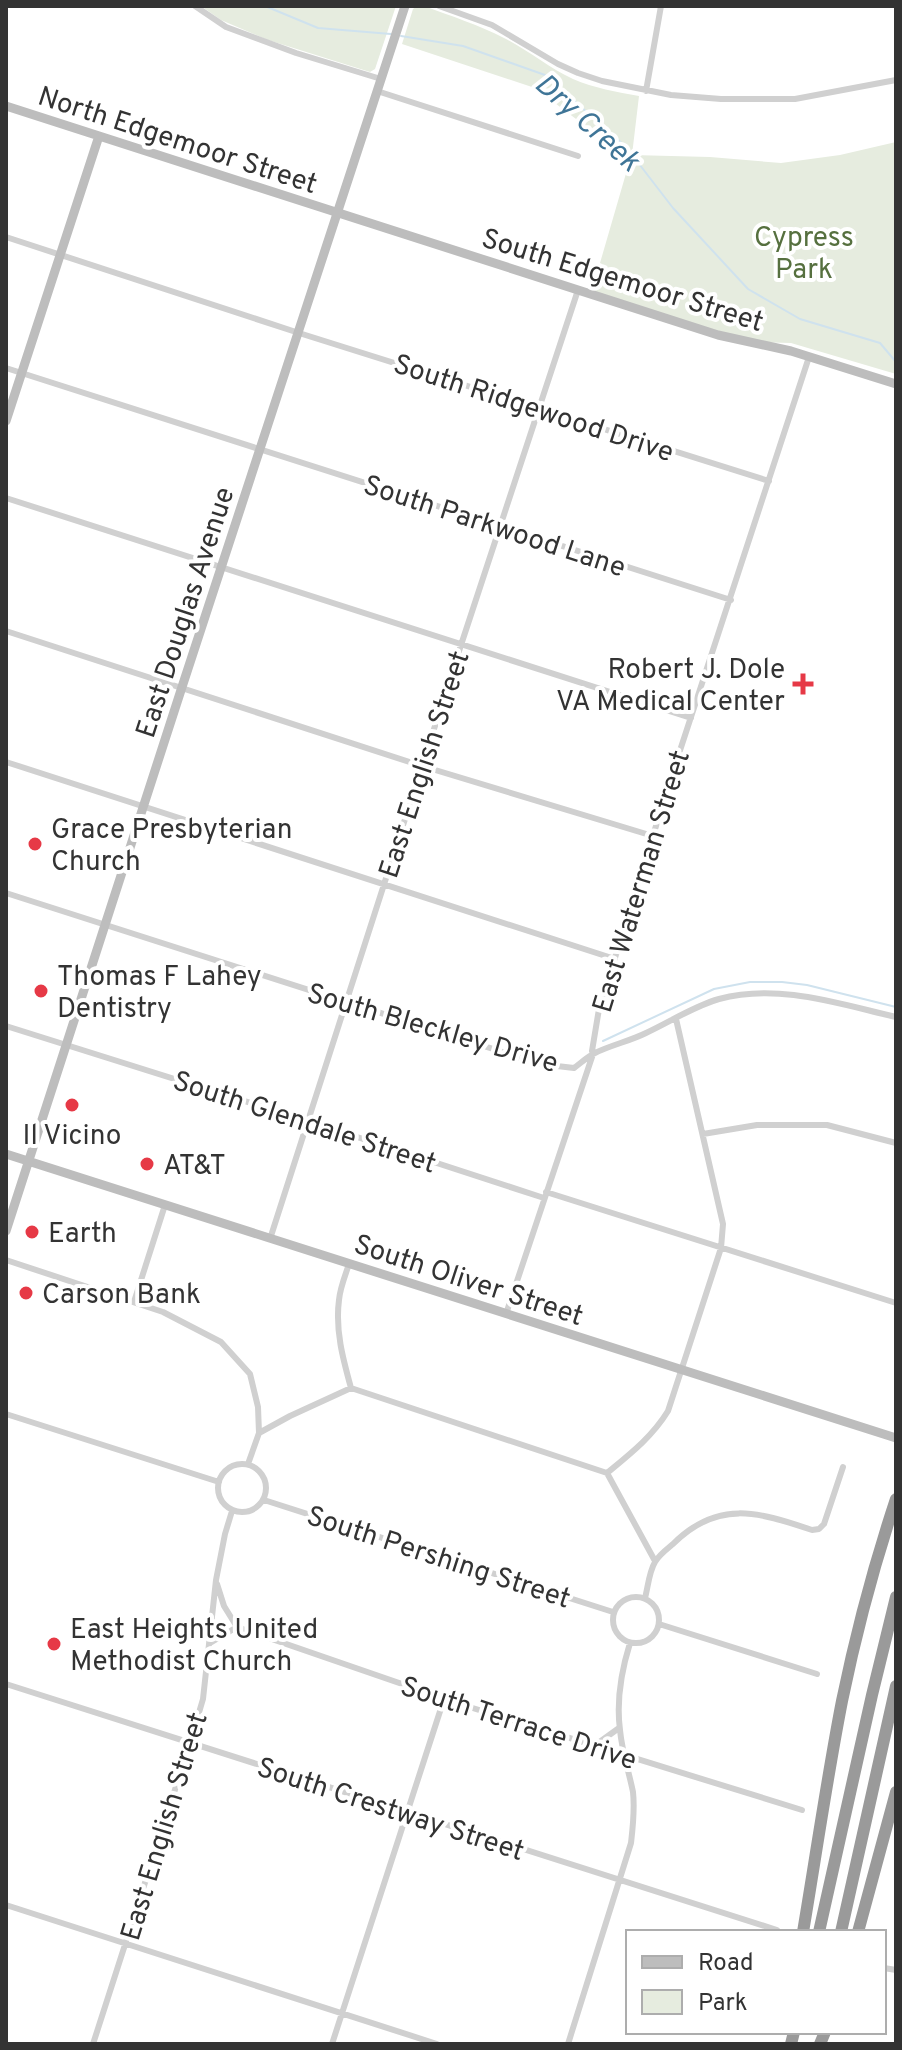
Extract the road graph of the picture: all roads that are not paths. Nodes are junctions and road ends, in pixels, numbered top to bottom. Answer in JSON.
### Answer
{"nodes":[{"id":1,"x":195,"y":6,"type":"edge"},
{"id":2,"x":405,"y":6,"type":"edge"},
{"id":3,"x":439,"y":6,"type":"edge"},
{"id":4,"x":661,"y":6,"type":"edge"},
{"id":5,"x":381,"y":79,"type":"junction"},
{"id":6,"x":896,"y":80,"type":"edge"},
{"id":7,"x":377,"y":91,"type":"junction"},
{"id":8,"x":646,"y":91,"type":"junction"},
{"id":9,"x":6,"y":106,"type":"edge"},
{"id":10,"x":99,"y":136,"type":"junction"},
{"id":11,"x":578,"y":156,"type":"dead end"},
{"id":12,"x":337,"y":213,"type":"junction"},
{"id":13,"x":6,"y":237,"type":"edge"},
{"id":14,"x":60,"y":255,"type":"junction"},
{"id":15,"x":578,"y":290,"type":"junction"},
{"id":16,"x":299,"y":333,"type":"junction"},
{"id":17,"x":809,"y":357,"type":"junction"},
{"id":18,"x":6,"y":368,"type":"edge"},
{"id":19,"x":22,"y":373,"type":"junction"},
{"id":20,"x":896,"y":384,"type":"edge"},
{"id":21,"x":539,"y":409,"type":"junction"},
{"id":22,"x":6,"y":421,"type":"edge"},
{"id":23,"x":260,"y":450,"type":"junction"},
{"id":24,"x":769,"y":481,"type":"junction"},
{"id":25,"x":6,"y":498,"type":"edge"},
{"id":26,"x":500,"y":526,"type":"junction"},
{"id":27,"x":221,"y":568,"type":"junction"},
{"id":28,"x":731,"y":600,"type":"junction"},
{"id":29,"x":6,"y":631,"type":"edge"},
{"id":30,"x":461,"y":645,"type":"junction"},
{"id":31,"x":182,"y":687,"type":"junction"},
{"id":32,"x":691,"y":718,"type":"junction"},
{"id":33,"x":6,"y":762,"type":"edge"},
{"id":34,"x":422,"y":766,"type":"junction"},
{"id":35,"x":144,"y":808,"type":"junction"},
{"id":36,"x":653,"y":836,"type":"junction"},
{"id":37,"x":384,"y":884,"type":"junction"},
{"id":38,"x":6,"y":893,"type":"edge"},
{"id":39,"x":104,"y":925,"type":"junction"},
{"id":40,"x":615,"y":959,"type":"junction"},
{"id":41,"x":346,"y":1003,"type":"junction"},
{"id":42,"x":896,"y":1017,"type":"edge"},
{"id":43,"x":676,"y":1019,"type":"junction"},
{"id":44,"x":6,"y":1026,"type":"edge"},
{"id":45,"x":66,"y":1046,"type":"junction"},
{"id":46,"x":593,"y":1054,"type":"junction"},
{"id":47,"x":308,"y":1121,"type":"junction"},
{"id":48,"x":703,"y":1134,"type":"junction"},
{"id":49,"x":896,"y":1143,"type":"edge"},
{"id":50,"x":6,"y":1154,"type":"edge"},
{"id":51,"x":28,"y":1162,"type":"junction"},
{"id":52,"x":545,"y":1195,"type":"junction"},
{"id":53,"x":165,"y":1205,"type":"junction"},
{"id":54,"x":6,"y":1231,"type":"edge"},
{"id":55,"x":270,"y":1239,"type":"junction"},
{"id":56,"x":721,"y":1248,"type":"junction"},
{"id":57,"x":6,"y":1260,"type":"edge"},
{"id":58,"x":349,"y":1264,"type":"junction"},
{"id":59,"x":134,"y":1302,"type":"junction"},
{"id":60,"x":896,"y":1303,"type":"edge"},
{"id":61,"x":506,"y":1314,"type":"junction"},
{"id":62,"x":682,"y":1370,"type":"junction"},
{"id":63,"x":351,"y":1388,"type":"junction"},
{"id":64,"x":6,"y":1414,"type":"edge"},
{"id":65,"x":259,"y":1433,"type":"junction"},
{"id":66,"x":896,"y":1438,"type":"edge"},
{"id":67,"x":248,"y":1464,"type":"junction"},
{"id":68,"x":843,"y":1467,"type":"dead end"},
{"id":69,"x":607,"y":1473,"type":"junction"},
{"id":70,"x":219,"y":1482,"type":"junction"},
{"id":71,"x":896,"y":1499,"type":"edge"},
{"id":72,"x":264,"y":1500,"type":"junction"},
{"id":73,"x":232,"y":1511,"type":"junction"},
{"id":74,"x":655,"y":1561,"type":"junction"},
{"id":75,"x":216,"y":1580,"type":"junction"},
{"id":76,"x":896,"y":1597,"type":"edge"},
{"id":77,"x":645,"y":1598,"type":"junction"},
{"id":78,"x":613,"y":1612,"type":"junction"},
{"id":79,"x":659,"y":1624,"type":"junction"},
{"id":80,"x":237,"y":1627,"type":"junction"},
{"id":81,"x":210,"y":1643,"type":"junction"},
{"id":82,"x":630,"y":1643,"type":"junction"},
{"id":83,"x":817,"y":1674,"type":"dead end"},
{"id":84,"x":6,"y":1684,"type":"edge"},
{"id":85,"x":896,"y":1686,"type":"edge"},
{"id":86,"x":444,"y":1699,"type":"junction"},
{"id":87,"x":619,"y":1728,"type":"junction"},
{"id":88,"x":190,"y":1743,"type":"junction"},
{"id":89,"x":594,"y":1746,"type":"junction"},
{"id":90,"x":623,"y":1755,"type":"junction"},
{"id":91,"x":896,"y":1792,"type":"edge"},
{"id":92,"x":802,"y":1810,"type":"dead end"},
{"id":93,"x":406,"y":1813,"type":"junction"},
{"id":94,"x":620,"y":1881,"type":"junction"},
{"id":95,"x":6,"y":1905,"type":"edge"},
{"id":96,"x":777,"y":1930,"type":"edge"},
{"id":97,"x":803,"y":1930,"type":"edge"},
{"id":98,"x":819,"y":1930,"type":"edge"},
{"id":99,"x":841,"y":1930,"type":"edge"},
{"id":100,"x":859,"y":1930,"type":"edge"},
{"id":101,"x":126,"y":1944,"type":"junction"},
{"id":102,"x":341,"y":2013,"type":"junction"},
{"id":103,"x":93,"y":2044,"type":"edge"},
{"id":104,"x":332,"y":2044,"type":"edge"},
{"id":105,"x":437,"y":2044,"type":"edge"},
{"id":106,"x":568,"y":2044,"type":"edge"}],
"edges":[{"from":1,"to":5,"type":"street"},
{"from":2,"to":5,"type":"main road","name":"East Douglas Avenue"},
{"from":3,"to":8,"type":"street"},
{"from":4,"to":8,"type":"street"},
{"from":5,"to":7,"type":"main road","name":"East Douglas Avenue"},
{"from":6,"to":8,"type":"street"},
{"from":7,"to":11,"type":"street"},
{"from":7,"to":12,"type":"main road","name":"East Douglas Avenue"},
{"from":9,"to":10,"type":"main road","name":"North Edgemoor Street"},
{"from":10,"to":12,"type":"main road","name":"North Edgemoor Street"},
{"from":10,"to":14,"type":"main road"},
{"from":12,"to":15,"type":"main road","name":"South Edgemoor Street"},
{"from":12,"to":16,"type":"main road","name":"East Douglas Avenue"},
{"from":13,"to":14,"type":"street","name":"South Ridgewood Drive"},
{"from":14,"to":16,"type":"street","name":"South Ridgewood Drive"},
{"from":14,"to":19,"type":"main road"},
{"from":15,"to":17,"type":"main road","name":"South Edgemoor Street"},
{"from":15,"to":21,"type":"street","name":"East English Street"},
{"from":16,"to":21,"type":"street","name":"South Ridgewood Drive"},
{"from":16,"to":23,"type":"main road","name":"East Douglas Avenue"},
{"from":17,"to":20,"type":"main road","name":"South Edgemoor Street"},
{"from":17,"to":24,"type":"street","name":"East Waterman Street"},
{"from":18,"to":19,"type":"street","name":"South Parkwood Lane"},
{"from":19,"to":22,"type":"main road"},
{"from":19,"to":23,"type":"street","name":"South Parkwood Lane"},
{"from":21,"to":24,"type":"street","name":"South Ridgewood Drive"},
{"from":21,"to":26,"type":"street","name":"East English Street"},
{"from":23,"to":26,"type":"street","name":"South Parkwood Lane"},
{"from":23,"to":27,"type":"main road","name":"East Douglas Avenue"},
{"from":24,"to":28,"type":"street","name":"East Waterman Street"},
{"from":25,"to":27,"type":"street"},
{"from":26,"to":28,"type":"street","name":"South Parkwood Lane"},
{"from":26,"to":30,"type":"street","name":"East English Street"},
{"from":27,"to":30,"type":"street"},
{"from":27,"to":31,"type":"main road","name":"East Douglas Avenue"},
{"from":28,"to":32,"type":"street","name":"East Waterman Street"},
{"from":29,"to":31,"type":"street"},
{"from":30,"to":32,"type":"street"},
{"from":30,"to":34,"type":"street","name":"East English Street"},
{"from":31,"to":34,"type":"street"},
{"from":31,"to":35,"type":"main road","name":"East Douglas Avenue"},
{"from":32,"to":36,"type":"street","name":"East Waterman Street"},
{"from":33,"to":35,"type":"street"},
{"from":34,"to":36,"type":"street"},
{"from":34,"to":37,"type":"street","name":"East English Street"},
{"from":35,"to":37,"type":"street"},
{"from":35,"to":39,"type":"main road","name":"East Douglas Avenue"},
{"from":36,"to":40,"type":"street","name":"East Waterman Street"},
{"from":37,"to":40,"type":"street"},
{"from":37,"to":41,"type":"street","name":"East English Street"},
{"from":38,"to":39,"type":"street","name":"South Bleckley Drive"},
{"from":39,"to":41,"type":"street","name":"South Bleckley Drive"},
{"from":39,"to":45,"type":"main road","name":"East Douglas Avenue"},
{"from":40,"to":46,"type":"street","name":"East Waterman Street"},
{"from":41,"to":46,"type":"street","name":"South Bleckley Drive"},
{"from":41,"to":47,"type":"street","name":"East English Street"},
{"from":42,"to":43,"type":"street","name":"South Bleckley Drive"},
{"from":43,"to":46,"type":"street","name":"South Bleckley Drive"},
{"from":43,"to":48,"type":"street"},
{"from":44,"to":45,"type":"street","name":"South Glendale Street"},
{"from":45,"to":47,"type":"street","name":"South Glendale Street"},
{"from":45,"to":51,"type":"main road","name":"East Douglas Avenue"},
{"from":46,"to":52,"type":"street","name":"East Waterman Street"},
{"from":47,"to":52,"type":"street","name":"South Glendale Street"},
{"from":47,"to":55,"type":"street","name":"East English Street"},
{"from":48,"to":49,"type":"street"},
{"from":48,"to":56,"type":"street"},
{"from":50,"to":51,"type":"main road","name":"South Oliver Street"},
{"from":51,"to":53,"type":"main road","name":"South Oliver Street"},
{"from":51,"to":54,"type":"main road","name":"East Douglas Avenue"},
{"from":52,"to":56,"type":"street","name":"South Glendale Street"},
{"from":52,"to":61,"type":"street","name":"East Waterman Street"},
{"from":53,"to":55,"type":"main road","name":"South Oliver Street"},
{"from":53,"to":59,"type":"street"},
{"from":55,"to":58,"type":"main road","name":"South Oliver Street"},
{"from":56,"to":60,"type":"street","name":"South Glendale Street"},
{"from":56,"to":62,"type":"street"},
{"from":57,"to":59,"type":"street"},
{"from":58,"to":61,"type":"main road","name":"South Oliver Street"},
{"from":58,"to":63,"type":"street"},
{"from":59,"to":65,"type":"street"},
{"from":61,"to":62,"type":"main road","name":"South Oliver Street"},
{"from":62,"to":66,"type":"main road","name":"South Oliver Street"},
{"from":62,"to":69,"type":"street"},
{"from":63,"to":65,"type":"street"},
{"from":63,"to":69,"type":"street"},
{"from":64,"to":70,"type":"street"},
{"from":65,"to":67,"type":"street"},
{"from":67,"to":70,"type":"street"},
{"from":67,"to":72,"type":"street"},
{"from":68,"to":74,"type":"street"},
{"from":69,"to":74,"type":"street"},
{"from":70,"to":73,"type":"street"},
{"from":71,"to":97,"type":"highway"},
{"from":72,"to":73,"type":"street"},
{"from":72,"to":78,"type":"street","name":"South Pershing Street"},
{"from":73,"to":75,"type":"street","name":"East English Street"},
{"from":74,"to":77,"type":"street"},
{"from":75,"to":80,"type":"street"},
{"from":75,"to":81,"type":"street","name":"East English Street"},
{"from":76,"to":98,"type":"highway"},
{"from":77,"to":78,"type":"street"},
{"from":77,"to":79,"type":"street"},
{"from":78,"to":82,"type":"street"},
{"from":79,"to":82,"type":"street"},
{"from":79,"to":83,"type":"street"},
{"from":80,"to":81,"type":"street"},
{"from":80,"to":86,"type":"street","name":"South Terrace Drive"},
{"from":81,"to":88,"type":"street","name":"East English Street"},
{"from":82,"to":87,"type":"street"},
{"from":84,"to":88,"type":"street","name":"South Crestway Street"},
{"from":85,"to":99,"type":"highway"},
{"from":86,"to":89,"type":"street","name":"South Terrace Drive"},
{"from":86,"to":93,"type":"street"},
{"from":87,"to":89,"type":"street"},
{"from":87,"to":90,"type":"street"},
{"from":88,"to":93,"type":"street","name":"South Crestway Street"},
{"from":88,"to":101,"type":"street","name":"East English Street"},
{"from":89,"to":90,"type":"street","name":"South Terrace Drive"},
{"from":90,"to":92,"type":"street","name":"South Terrace Drive"},
{"from":90,"to":94,"type":"street"},
{"from":91,"to":100,"type":"highway"},
{"from":93,"to":94,"type":"street","name":"South Crestway Street"},
{"from":93,"to":102,"type":"street"},
{"from":94,"to":96,"type":"street","name":"South Crestway Street"},
{"from":94,"to":106,"type":"street"},
{"from":95,"to":101,"type":"street"},
{"from":101,"to":102,"type":"street"},
{"from":101,"to":103,"type":"street","name":"East English Street"},
{"from":102,"to":104,"type":"street"},
{"from":102,"to":105,"type":"street"}]}
